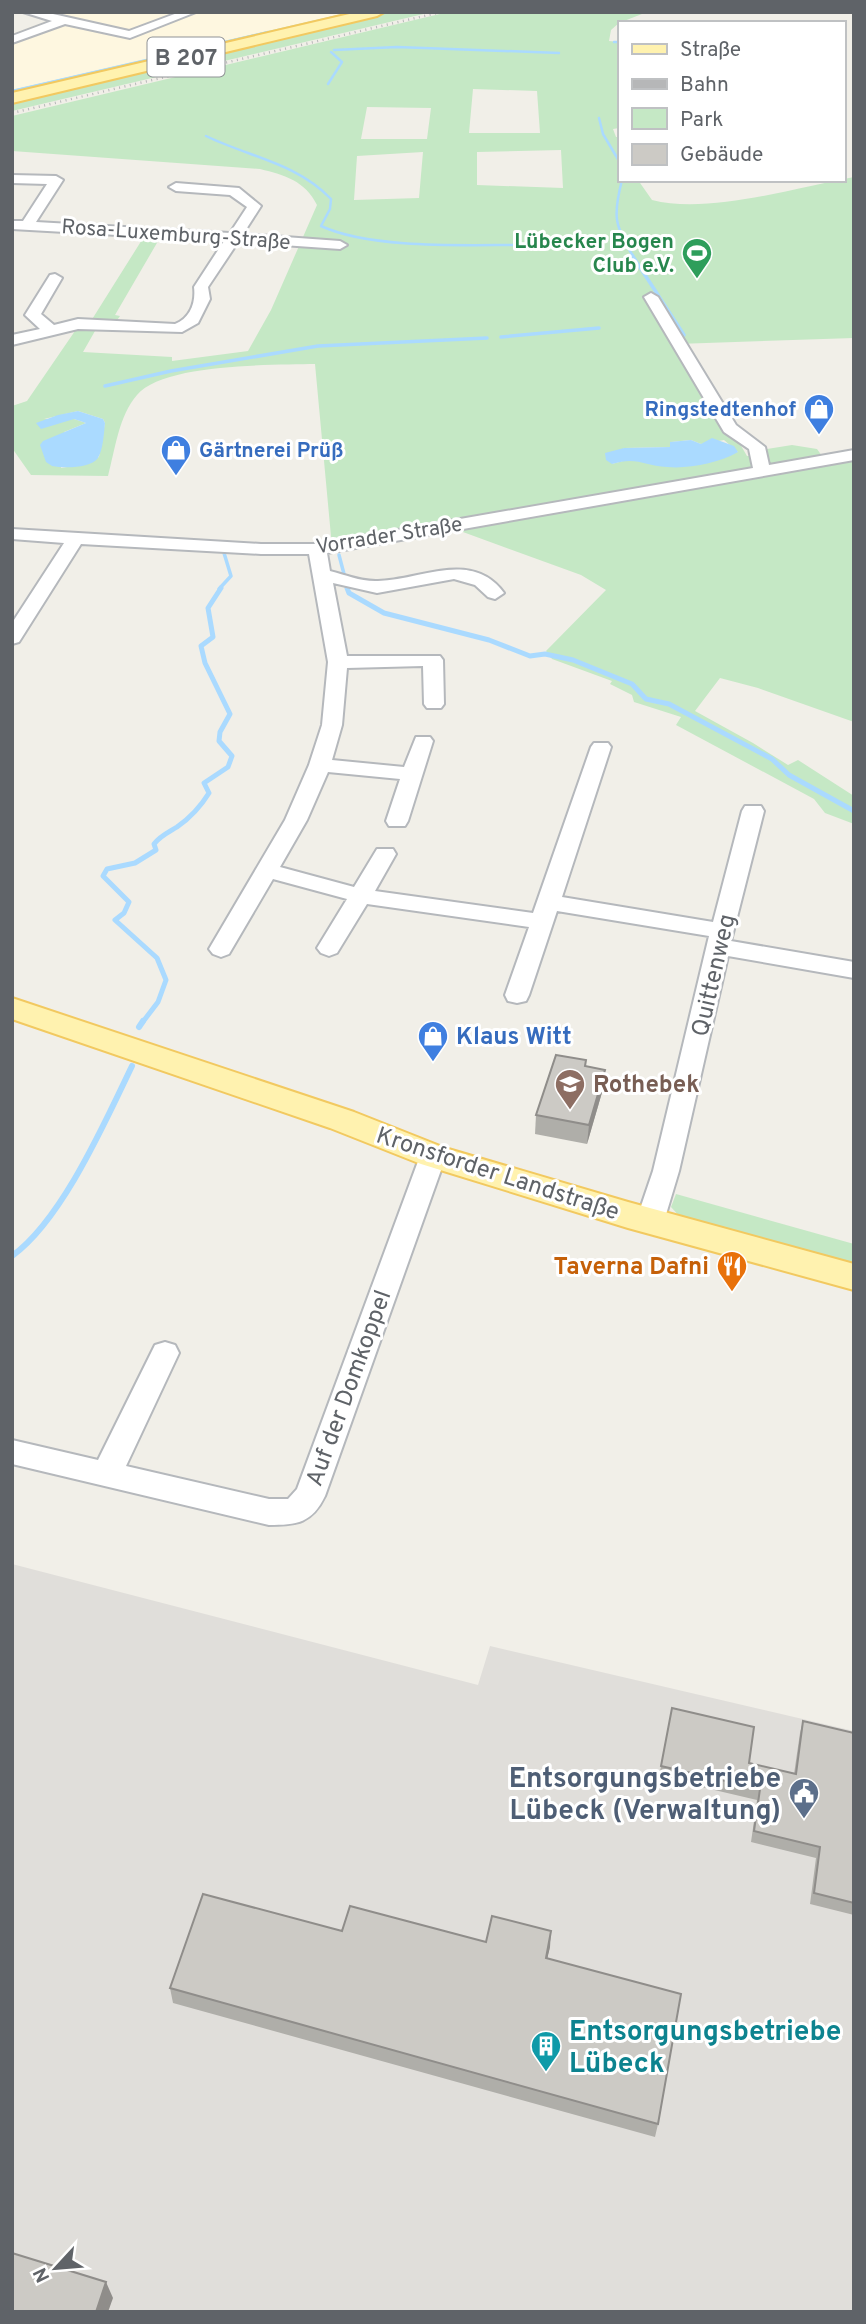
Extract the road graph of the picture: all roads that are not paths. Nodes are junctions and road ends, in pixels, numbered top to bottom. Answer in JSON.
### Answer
{"nodes":[{"id":1,"x":28,"y":12,"type":"edge"},
{"id":2,"x":86,"y":12,"type":"edge"},
{"id":3,"x":191,"y":12,"type":"edge"},
{"id":4,"x":377,"y":12,"type":"edge"},
{"id":5,"x":63,"y":21,"type":"junction"},
{"id":6,"x":12,"y":40,"type":"edge"},
{"id":7,"x":12,"y":98,"type":"edge"},
{"id":8,"x":12,"y":179,"type":"edge"},
{"id":9,"x":176,"y":187,"type":"dead end"},
{"id":10,"x":28,"y":224,"type":"junction"},
{"id":11,"x":12,"y":225,"type":"edge"},
{"id":12,"x":232,"y":238,"type":"junction"},
{"id":13,"x":341,"y":245,"type":"dead end"},
{"id":14,"x":55,"y":278,"type":"dead end"},
{"id":15,"x":651,"y":297,"type":"dead end"},
{"id":16,"x":51,"y":330,"type":"junction"},
{"id":17,"x":12,"y":340,"type":"edge"},
{"id":18,"x":854,"y":455,"type":"edge"},
{"id":19,"x":762,"y":471,"type":"junction"},
{"id":20,"x":12,"y":534,"type":"edge"},
{"id":21,"x":76,"y":538,"type":"junction"},
{"id":22,"x":317,"y":549,"type":"junction"},
{"id":23,"x":324,"y":575,"type":"junction"},
{"id":24,"x":495,"y":593,"type":"dead end"},
{"id":25,"x":12,"y":638,"type":"edge"},
{"id":26,"x":338,"y":662,"type":"junction"},
{"id":27,"x":434,"y":704,"type":"dead end"},
{"id":28,"x":423,"y":741,"type":"dead end"},
{"id":29,"x":601,"y":747,"type":"dead end"},
{"id":30,"x":320,"y":765,"type":"junction"},
{"id":31,"x":414,"y":774,"type":"junction"},
{"id":32,"x":753,"y":811,"type":"dead end"},
{"id":33,"x":397,"y":821,"type":"dead end"},
{"id":34,"x":386,"y":853,"type":"dead end"},
{"id":35,"x":267,"y":871,"type":"junction"},
{"id":36,"x":362,"y":895,"type":"junction"},
{"id":37,"x":545,"y":911,"type":"junction"},
{"id":38,"x":721,"y":939,"type":"junction"},
{"id":39,"x":329,"y":948,"type":"dead end"},
{"id":40,"x":221,"y":949,"type":"dead end"},
{"id":41,"x":854,"y":970,"type":"edge"},
{"id":42,"x":517,"y":995,"type":"dead end"},
{"id":43,"x":12,"y":1008,"type":"edge"},
{"id":44,"x":433,"y":1156,"type":"junction"},
{"id":45,"x":650,"y":1221,"type":"junction"},
{"id":46,"x":854,"y":1278,"type":"edge"},
{"id":47,"x":165,"y":1353,"type":"dead end"},
{"id":48,"x":12,"y":1452,"type":"edge"},
{"id":49,"x":106,"y":1475,"type":"junction"}],
"edges":[{"from":1,"to":5,"type":"street"},
{"from":2,"to":5,"type":"street"},
{"from":3,"to":5,"type":"street"},
{"from":4,"to":7,"type":"main road","number":"B 207"},
{"from":5,"to":6,"type":"street"},
{"from":8,"to":10,"type":"street"},
{"from":9,"to":12,"type":"street"},
{"from":10,"to":11,"type":"street","name":"Rosa-Luxemburg-Straße"},
{"from":10,"to":12,"type":"street","name":"Rosa-Luxemburg-Straße"},
{"from":12,"to":13,"type":"street","name":"Rosa-Luxemburg-Straße"},
{"from":12,"to":16,"type":"street"},
{"from":14,"to":16,"type":"street"},
{"from":15,"to":19,"type":"street"},
{"from":16,"to":17,"type":"street"},
{"from":18,"to":19,"type":"street","name":"Vorrader Straße"},
{"from":19,"to":22,"type":"street","name":"Vorrader Straße"},
{"from":20,"to":21,"type":"street","name":"Vorrader Straße"},
{"from":21,"to":22,"type":"street","name":"Vorrader Straße"},
{"from":21,"to":25,"type":"street"},
{"from":22,"to":23,"type":"street"},
{"from":23,"to":24,"type":"street"},
{"from":23,"to":26,"type":"street"},
{"from":26,"to":27,"type":"street"},
{"from":26,"to":30,"type":"street"},
{"from":28,"to":31,"type":"street"},
{"from":29,"to":37,"type":"street"},
{"from":30,"to":31,"type":"street"},
{"from":30,"to":35,"type":"street"},
{"from":31,"to":33,"type":"street"},
{"from":32,"to":38,"type":"street","name":"Quittenweg"},
{"from":34,"to":36,"type":"street"},
{"from":35,"to":36,"type":"street"},
{"from":35,"to":40,"type":"street"},
{"from":36,"to":37,"type":"street"},
{"from":36,"to":39,"type":"street"},
{"from":37,"to":38,"type":"street"},
{"from":37,"to":42,"type":"street"},
{"from":38,"to":41,"type":"street"},
{"from":38,"to":45,"type":"street","name":"Quittenweg"},
{"from":43,"to":44,"type":"main road","name":"Kronsforder Landstraße"},
{"from":44,"to":45,"type":"main road","name":"Kronsforder Landstraße"},
{"from":44,"to":49,"type":"street","name":"Auf der Domkoppel"},
{"from":45,"to":46,"type":"main road","name":"Kronsforder Landstraße"},
{"from":47,"to":49,"type":"street"},
{"from":48,"to":49,"type":"street","name":"Auf der Domkoppel"}]}
